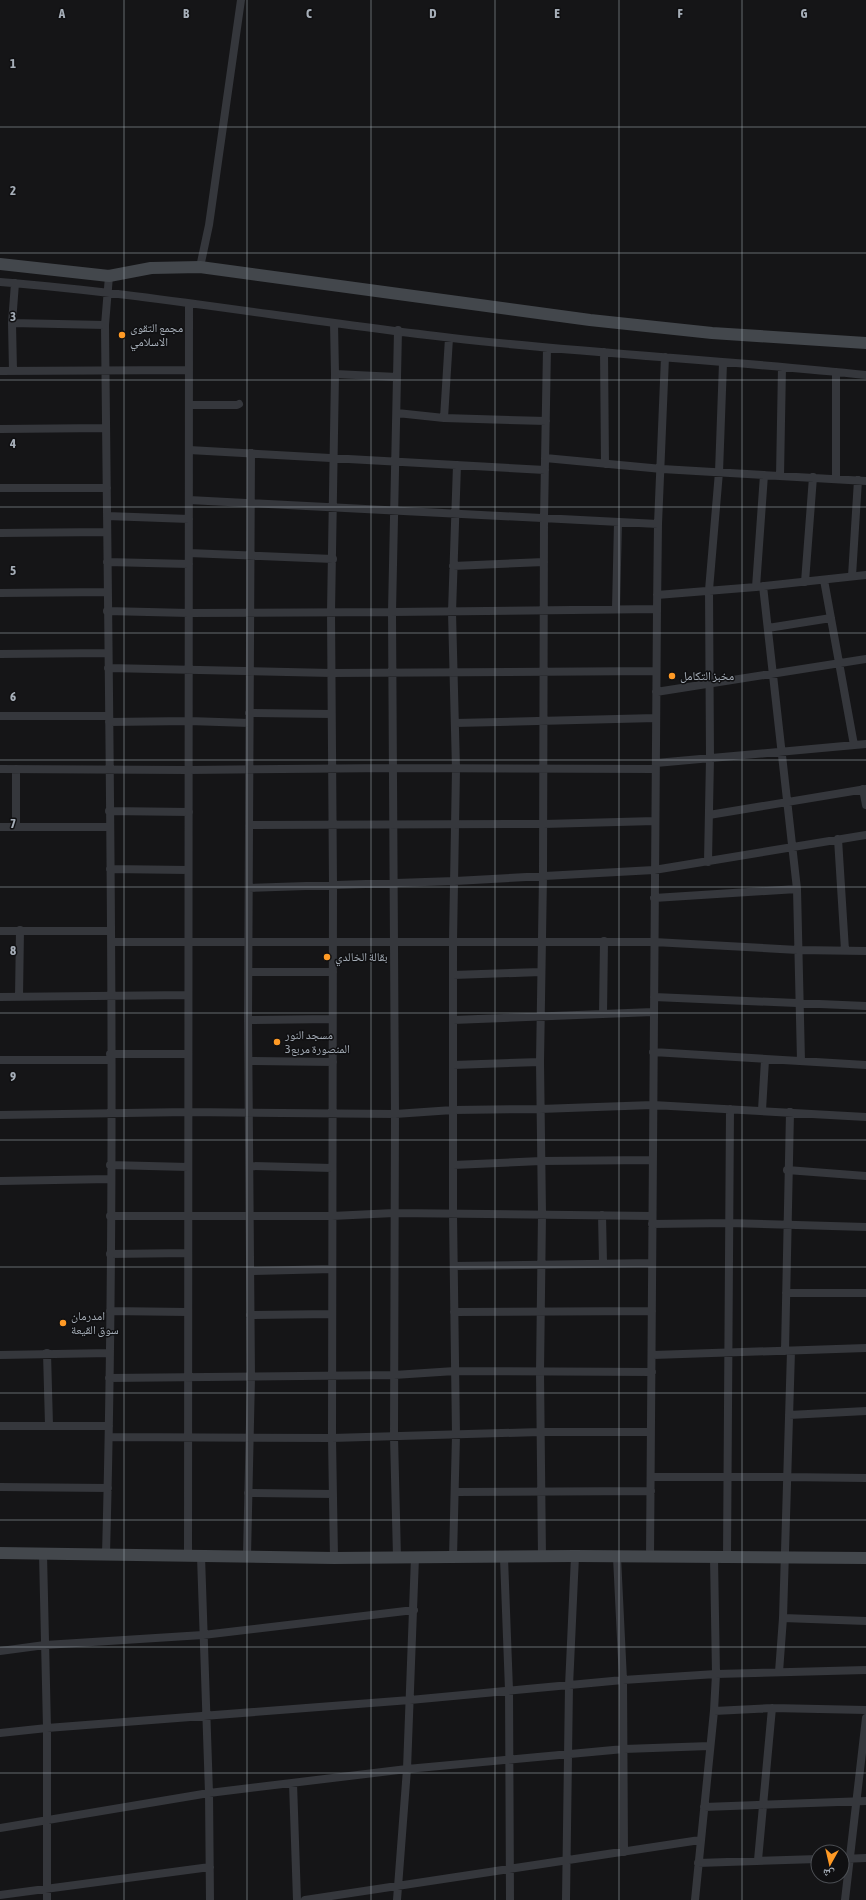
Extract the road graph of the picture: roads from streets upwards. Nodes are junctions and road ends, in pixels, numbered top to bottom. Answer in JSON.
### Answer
{"nodes":[{"id":1,"x":240,"y":1,"type":"edge"},
{"id":2,"x":0,"y":264,"type":"edge"},
{"id":3,"x":200,"y":267,"type":"junction"},
{"id":4,"x":109,"y":276,"type":"junction"},
{"id":5,"x":0,"y":282,"type":"edge"},
{"id":6,"x":15,"y":284,"type":"junction"},
{"id":7,"x":108,"y":293,"type":"junction"},
{"id":8,"x":189,"y":304,"type":"junction"},
{"id":9,"x":12,"y":323,"type":"junction"},
{"id":10,"x":334,"y":323,"type":"junction"},
{"id":11,"x":105,"y":325,"type":"junction"},
{"id":12,"x":398,"y":330,"type":"junction"},
{"id":13,"x":449,"y":338,"type":"junction"},
{"id":14,"x":866,"y":343,"type":"edge"},
{"id":15,"x":547,"y":348,"type":"junction"},
{"id":16,"x":604,"y":352,"type":"junction"},
{"id":17,"x":665,"y":357,"type":"junction"},
{"id":18,"x":723,"y":362,"type":"junction"},
{"id":19,"x":782,"y":367,"type":"junction"},
{"id":20,"x":190,"y":370,"type":"junction"},
{"id":21,"x":0,"y":371,"type":"edge"},
{"id":22,"x":13,"y":371,"type":"junction"},
{"id":23,"x":106,"y":371,"type":"junction"},
{"id":24,"x":836,"y":372,"type":"junction"},
{"id":25,"x":334,"y":374,"type":"junction"},
{"id":26,"x":866,"y":375,"type":"edge"},
{"id":27,"x":397,"y":377,"type":"junction"},
{"id":28,"x":239,"y":404,"type":"dead end"},
{"id":29,"x":189,"y":405,"type":"junction"},
{"id":30,"x":397,"y":413,"type":"junction"},
{"id":31,"x":444,"y":418,"type":"junction"},
{"id":32,"x":546,"y":421,"type":"junction"},
{"id":33,"x":106,"y":428,"type":"junction"},
{"id":34,"x":0,"y":429,"type":"edge"},
{"id":35,"x":189,"y":450,"type":"junction"},
{"id":36,"x":251,"y":453,"type":"junction"},
{"id":37,"x":334,"y":457,"type":"junction"},
{"id":38,"x":545,"y":458,"type":"junction"},
{"id":39,"x":395,"y":462,"type":"junction"},
{"id":40,"x":605,"y":464,"type":"junction"},
{"id":41,"x":457,"y":465,"type":"junction"},
{"id":42,"x":662,"y":469,"type":"junction"},
{"id":43,"x":545,"y":470,"type":"junction"},
{"id":44,"x":719,"y":472,"type":"junction"},
{"id":45,"x":764,"y":475,"type":"junction"},
{"id":46,"x":780,"y":476,"type":"junction"},
{"id":47,"x":812,"y":477,"type":"junction"},
{"id":48,"x":836,"y":479,"type":"junction"},
{"id":49,"x":862,"y":481,"type":"edge"},
{"id":50,"x":0,"y":488,"type":"edge"},
{"id":51,"x":107,"y":488,"type":"junction"},
{"id":52,"x":189,"y":500,"type":"junction"},
{"id":53,"x":250,"y":504,"type":"junction"},
{"id":54,"x":332,"y":508,"type":"junction"},
{"id":55,"x":394,"y":511,"type":"junction"},
{"id":56,"x":455,"y":514,"type":"junction"},
{"id":57,"x":107,"y":516,"type":"junction"},
{"id":58,"x":544,"y":518,"type":"junction"},
{"id":59,"x":189,"y":519,"type":"junction"},
{"id":60,"x":618,"y":522,"type":"junction"},
{"id":61,"x":658,"y":524,"type":"junction"},
{"id":62,"x":107,"y":532,"type":"junction"},
{"id":63,"x":0,"y":533,"type":"edge"},
{"id":64,"x":189,"y":553,"type":"junction"},
{"id":65,"x":250,"y":556,"type":"junction"},
{"id":66,"x":333,"y":559,"type":"junction"},
{"id":67,"x":107,"y":562,"type":"junction"},
{"id":68,"x":544,"y":562,"type":"junction"},
{"id":69,"x":189,"y":564,"type":"junction"},
{"id":70,"x":453,"y":566,"type":"junction"},
{"id":71,"x":866,"y":575,"type":"edge"},
{"id":72,"x":852,"y":576,"type":"junction"},
{"id":73,"x":824,"y":580,"type":"junction"},
{"id":74,"x":805,"y":582,"type":"junction"},
{"id":75,"x":760,"y":587,"type":"junction"},
{"id":76,"x":709,"y":590,"type":"junction"},
{"id":77,"x":108,"y":592,"type":"junction"},
{"id":78,"x":0,"y":593,"type":"edge"},
{"id":79,"x":657,"y":594,"type":"junction"},
{"id":80,"x":616,"y":608,"type":"junction"},
{"id":81,"x":657,"y":608,"type":"junction"},
{"id":82,"x":543,"y":609,"type":"junction"},
{"id":83,"x":107,"y":612,"type":"junction"},
{"id":84,"x":331,"y":612,"type":"junction"},
{"id":85,"x":392,"y":612,"type":"junction"},
{"id":86,"x":452,"y":612,"type":"junction"},
{"id":87,"x":189,"y":613,"type":"junction"},
{"id":88,"x":249,"y":613,"type":"junction"},
{"id":89,"x":831,"y":618,"type":"junction"},
{"id":90,"x":768,"y":628,"type":"junction"},
{"id":91,"x":108,"y":653,"type":"junction"},
{"id":92,"x":0,"y":654,"type":"edge"},
{"id":93,"x":866,"y":659,"type":"edge"},
{"id":94,"x":839,"y":664,"type":"junction"},
{"id":95,"x":108,"y":668,"type":"junction"},
{"id":96,"x":189,"y":669,"type":"junction"},
{"id":97,"x":250,"y":671,"type":"junction"},
{"id":98,"x":393,"y":671,"type":"junction"},
{"id":99,"x":453,"y":671,"type":"junction"},
{"id":100,"x":656,"y":671,"type":"junction"},
{"id":101,"x":543,"y":672,"type":"junction"},
{"id":102,"x":331,"y":673,"type":"junction"},
{"id":103,"x":773,"y":674,"type":"junction"},
{"id":104,"x":710,"y":682,"type":"junction"},
{"id":105,"x":656,"y":692,"type":"junction"},
{"id":106,"x":249,"y":713,"type":"junction"},
{"id":107,"x":331,"y":714,"type":"junction"},
{"id":108,"x":0,"y":716,"type":"edge"},
{"id":109,"x":656,"y":718,"type":"junction"},
{"id":110,"x":109,"y":719,"type":"junction"},
{"id":111,"x":543,"y":720,"type":"junction"},
{"id":112,"x":189,"y":721,"type":"junction"},
{"id":113,"x":249,"y":723,"type":"junction"},
{"id":114,"x":455,"y":723,"type":"junction"},
{"id":115,"x":866,"y":744,"type":"edge"},
{"id":116,"x":854,"y":745,"type":"junction"},
{"id":117,"x":781,"y":751,"type":"junction"},
{"id":118,"x":710,"y":758,"type":"junction"},
{"id":119,"x":656,"y":766,"type":"junction"},
{"id":120,"x":332,"y":768,"type":"junction"},
{"id":121,"x":393,"y":768,"type":"junction"},
{"id":122,"x":543,"y":768,"type":"junction"},
{"id":123,"x":0,"y":769,"type":"edge"},
{"id":124,"x":16,"y":769,"type":"junction"},
{"id":125,"x":109,"y":769,"type":"junction"},
{"id":126,"x":249,"y":769,"type":"junction"},
{"id":127,"x":456,"y":769,"type":"junction"},
{"id":128,"x":188,"y":770,"type":"junction"},
{"id":129,"x":864,"y":789,"type":"edge"},
{"id":130,"x":788,"y":800,"type":"junction"},
{"id":131,"x":866,"y":805,"type":"edge"},
{"id":132,"x":109,"y":811,"type":"junction"},
{"id":133,"x":188,"y":812,"type":"junction"},
{"id":134,"x":709,"y":815,"type":"junction"},
{"id":135,"x":655,"y":821,"type":"junction"},
{"id":136,"x":333,"y":824,"type":"junction"},
{"id":137,"x":455,"y":824,"type":"junction"},
{"id":138,"x":544,"y":824,"type":"junction"},
{"id":139,"x":393,"y":825,"type":"junction"},
{"id":140,"x":249,"y":826,"type":"junction"},
{"id":141,"x":0,"y":827,"type":"edge"},
{"id":142,"x":16,"y":827,"type":"junction"},
{"id":143,"x":110,"y":827,"type":"junction"},
{"id":144,"x":866,"y":835,"type":"edge"},
{"id":145,"x":838,"y":839,"type":"junction"},
{"id":146,"x":793,"y":848,"type":"junction"},
{"id":147,"x":708,"y":862,"type":"junction"},
{"id":148,"x":110,"y":869,"type":"junction"},
{"id":149,"x":188,"y":870,"type":"junction"},
{"id":150,"x":654,"y":870,"type":"junction"},
{"id":151,"x":543,"y":876,"type":"junction"},
{"id":152,"x":455,"y":881,"type":"junction"},
{"id":153,"x":393,"y":883,"type":"junction"},
{"id":154,"x":333,"y":885,"type":"junction"},
{"id":155,"x":249,"y":888,"type":"junction"},
{"id":156,"x":797,"y":889,"type":"junction"},
{"id":157,"x":654,"y":898,"type":"junction"},
{"id":158,"x":20,"y":930,"type":"junction"},
{"id":159,"x":0,"y":931,"type":"edge"},
{"id":160,"x":110,"y":931,"type":"junction"},
{"id":161,"x":332,"y":941,"type":"junction"},
{"id":162,"x":392,"y":941,"type":"junction"},
{"id":163,"x":453,"y":941,"type":"junction"},
{"id":164,"x":541,"y":941,"type":"junction"},
{"id":165,"x":604,"y":941,"type":"junction"},
{"id":166,"x":111,"y":942,"type":"junction"},
{"id":167,"x":188,"y":942,"type":"junction"},
{"id":168,"x":248,"y":942,"type":"junction"},
{"id":169,"x":654,"y":942,"type":"junction"},
{"id":170,"x":798,"y":950,"type":"junction"},
{"id":171,"x":845,"y":950,"type":"junction"},
{"id":172,"x":866,"y":951,"type":"edge"},
{"id":173,"x":249,"y":972,"type":"junction"},
{"id":174,"x":333,"y":972,"type":"junction"},
{"id":175,"x":541,"y":972,"type":"junction"},
{"id":176,"x":453,"y":975,"type":"junction"},
{"id":177,"x":188,"y":995,"type":"junction"},
{"id":178,"x":111,"y":996,"type":"junction"},
{"id":179,"x":0,"y":997,"type":"edge"},
{"id":180,"x":19,"y":997,"type":"junction"},
{"id":181,"x":654,"y":998,"type":"junction"},
{"id":182,"x":799,"y":1004,"type":"junction"},
{"id":183,"x":866,"y":1006,"type":"edge"},
{"id":184,"x":653,"y":1012,"type":"junction"},
{"id":185,"x":603,"y":1014,"type":"junction"},
{"id":186,"x":540,"y":1016,"type":"junction"},
{"id":187,"x":332,"y":1019,"type":"junction"},
{"id":188,"x":248,"y":1020,"type":"junction"},
{"id":189,"x":453,"y":1020,"type":"junction"},
{"id":190,"x":653,"y":1052,"type":"junction"},
{"id":191,"x":188,"y":1054,"type":"junction"},
{"id":192,"x":110,"y":1057,"type":"junction"},
{"id":193,"x":0,"y":1060,"type":"edge"},
{"id":194,"x":766,"y":1060,"type":"junction"},
{"id":195,"x":249,"y":1061,"type":"junction"},
{"id":196,"x":801,"y":1061,"type":"junction"},
{"id":197,"x":333,"y":1062,"type":"junction"},
{"id":198,"x":540,"y":1062,"type":"junction"},
{"id":199,"x":453,"y":1065,"type":"junction"},
{"id":200,"x":866,"y":1065,"type":"edge"},
{"id":201,"x":653,"y":1105,"type":"junction"},
{"id":202,"x":540,"y":1109,"type":"junction"},
{"id":203,"x":730,"y":1109,"type":"junction"},
{"id":204,"x":453,"y":1110,"type":"junction"},
{"id":205,"x":762,"y":1110,"type":"junction"},
{"id":206,"x":188,"y":1112,"type":"junction"},
{"id":207,"x":250,"y":1112,"type":"junction"},
{"id":208,"x":790,"y":1112,"type":"junction"},
{"id":209,"x":110,"y":1113,"type":"junction"},
{"id":210,"x":332,"y":1113,"type":"junction"},
{"id":211,"x":395,"y":1114,"type":"junction"},
{"id":212,"x":0,"y":1115,"type":"edge"},
{"id":213,"x":866,"y":1117,"type":"edge"},
{"id":214,"x":652,"y":1160,"type":"junction"},
{"id":215,"x":541,"y":1161,"type":"junction"},
{"id":216,"x":453,"y":1165,"type":"junction"},
{"id":217,"x":110,"y":1166,"type":"junction"},
{"id":218,"x":188,"y":1166,"type":"junction"},
{"id":219,"x":250,"y":1166,"type":"junction"},
{"id":220,"x":332,"y":1168,"type":"junction"},
{"id":221,"x":787,"y":1170,"type":"junction"},
{"id":222,"x":866,"y":1176,"type":"edge"},
{"id":223,"x":110,"y":1179,"type":"junction"},
{"id":224,"x":0,"y":1181,"type":"edge"},
{"id":225,"x":394,"y":1213,"type":"junction"},
{"id":226,"x":453,"y":1214,"type":"junction"},
{"id":227,"x":542,"y":1214,"type":"junction"},
{"id":228,"x":188,"y":1215,"type":"junction"},
{"id":229,"x":602,"y":1215,"type":"junction"},
{"id":230,"x":110,"y":1216,"type":"junction"},
{"id":231,"x":250,"y":1216,"type":"junction"},
{"id":232,"x":332,"y":1216,"type":"junction"},
{"id":233,"x":652,"y":1220,"type":"junction"},
{"id":234,"x":729,"y":1223,"type":"junction"},
{"id":235,"x":787,"y":1225,"type":"junction"},
{"id":236,"x":866,"y":1227,"type":"edge"},
{"id":237,"x":188,"y":1253,"type":"junction"},
{"id":238,"x":110,"y":1254,"type":"junction"},
{"id":239,"x":603,"y":1263,"type":"junction"},
{"id":240,"x":652,"y":1263,"type":"junction"},
{"id":241,"x":541,"y":1265,"type":"junction"},
{"id":242,"x":454,"y":1266,"type":"junction"},
{"id":243,"x":332,"y":1269,"type":"junction"},
{"id":244,"x":251,"y":1271,"type":"junction"},
{"id":245,"x":786,"y":1293,"type":"junction"},
{"id":246,"x":866,"y":1293,"type":"edge"},
{"id":247,"x":110,"y":1311,"type":"junction"},
{"id":248,"x":540,"y":1311,"type":"junction"},
{"id":249,"x":652,"y":1311,"type":"junction"},
{"id":250,"x":187,"y":1312,"type":"junction"},
{"id":251,"x":454,"y":1312,"type":"junction"},
{"id":252,"x":332,"y":1314,"type":"junction"},
{"id":253,"x":250,"y":1315,"type":"junction"},
{"id":254,"x":866,"y":1348,"type":"edge"},
{"id":255,"x":788,"y":1351,"type":"junction"},
{"id":256,"x":47,"y":1353,"type":"junction"},
{"id":257,"x":110,"y":1353,"type":"junction"},
{"id":258,"x":730,"y":1353,"type":"junction"},
{"id":259,"x":0,"y":1355,"type":"edge"},
{"id":260,"x":653,"y":1355,"type":"junction"},
{"id":261,"x":455,"y":1371,"type":"junction"},
{"id":262,"x":540,"y":1372,"type":"junction"},
{"id":263,"x":652,"y":1372,"type":"junction"},
{"id":264,"x":333,"y":1375,"type":"junction"},
{"id":265,"x":394,"y":1375,"type":"junction"},
{"id":266,"x":109,"y":1378,"type":"junction"},
{"id":267,"x":187,"y":1378,"type":"junction"},
{"id":268,"x":251,"y":1378,"type":"junction"},
{"id":269,"x":866,"y":1412,"type":"edge"},
{"id":270,"x":789,"y":1415,"type":"junction"},
{"id":271,"x":0,"y":1426,"type":"edge"},
{"id":272,"x":49,"y":1426,"type":"junction"},
{"id":273,"x":109,"y":1426,"type":"junction"},
{"id":274,"x":540,"y":1432,"type":"junction"},
{"id":275,"x":651,"y":1432,"type":"junction"},
{"id":276,"x":456,"y":1435,"type":"junction"},
{"id":277,"x":248,"y":1436,"type":"junction"},
{"id":278,"x":109,"y":1437,"type":"junction"},
{"id":279,"x":189,"y":1437,"type":"junction"},
{"id":280,"x":394,"y":1437,"type":"junction"},
{"id":281,"x":332,"y":1438,"type":"junction"},
{"id":282,"x":652,"y":1477,"type":"junction"},
{"id":283,"x":727,"y":1477,"type":"junction"},
{"id":284,"x":786,"y":1477,"type":"junction"},
{"id":285,"x":866,"y":1478,"type":"edge"},
{"id":286,"x":0,"y":1487,"type":"edge"},
{"id":287,"x":108,"y":1488,"type":"junction"},
{"id":288,"x":652,"y":1491,"type":"junction"},
{"id":289,"x":456,"y":1492,"type":"junction"},
{"id":290,"x":540,"y":1492,"type":"junction"},
{"id":291,"x":248,"y":1493,"type":"junction"},
{"id":292,"x":333,"y":1494,"type":"junction"},
{"id":293,"x":0,"y":1553,"type":"edge"},
{"id":294,"x":43,"y":1554,"type":"junction"},
{"id":295,"x":106,"y":1554,"type":"junction"},
{"id":296,"x":188,"y":1556,"type":"junction"},
{"id":297,"x":201,"y":1556,"type":"junction"},
{"id":298,"x":247,"y":1556,"type":"junction"},
{"id":299,"x":575,"y":1556,"type":"junction"},
{"id":300,"x":397,"y":1557,"type":"junction"},
{"id":301,"x":415,"y":1557,"type":"junction"},
{"id":302,"x":542,"y":1557,"type":"junction"},
{"id":303,"x":617,"y":1557,"type":"junction"},
{"id":304,"x":650,"y":1557,"type":"junction"},
{"id":305,"x":727,"y":1557,"type":"junction"},
{"id":306,"x":785,"y":1557,"type":"junction"},
{"id":307,"x":334,"y":1558,"type":"junction"},
{"id":308,"x":453,"y":1558,"type":"junction"},
{"id":309,"x":504,"y":1558,"type":"junction"},
{"id":310,"x":714,"y":1558,"type":"junction"},
{"id":311,"x":866,"y":1558,"type":"edge"},
{"id":312,"x":414,"y":1610,"type":"junction"},
{"id":313,"x":783,"y":1618,"type":"junction"},
{"id":314,"x":866,"y":1621,"type":"edge"},
{"id":315,"x":203,"y":1635,"type":"junction"},
{"id":316,"x":45,"y":1645,"type":"junction"},
{"id":317,"x":0,"y":1651,"type":"edge"},
{"id":318,"x":866,"y":1670,"type":"edge"},
{"id":319,"x":779,"y":1672,"type":"junction"},
{"id":320,"x":716,"y":1674,"type":"junction"},
{"id":321,"x":623,"y":1680,"type":"junction"},
{"id":322,"x":569,"y":1686,"type":"junction"},
{"id":323,"x":509,"y":1690,"type":"junction"},
{"id":324,"x":410,"y":1700,"type":"junction"},
{"id":325,"x":772,"y":1708,"type":"junction"},
{"id":326,"x":714,"y":1710,"type":"junction"},
{"id":327,"x":866,"y":1710,"type":"edge"},
{"id":328,"x":206,"y":1716,"type":"junction"},
{"id":329,"x":866,"y":1718,"type":"edge"},
{"id":330,"x":47,"y":1728,"type":"junction"},
{"id":331,"x":0,"y":1733,"type":"edge"},
{"id":332,"x":710,"y":1746,"type":"junction"},
{"id":333,"x":624,"y":1749,"type":"junction"},
{"id":334,"x":568,"y":1754,"type":"junction"},
{"id":335,"x":510,"y":1759,"type":"junction"},
{"id":336,"x":407,"y":1769,"type":"junction"},
{"id":337,"x":293,"y":1783,"type":"junction"},
{"id":338,"x":209,"y":1793,"type":"junction"},
{"id":339,"x":857,"y":1801,"type":"junction"},
{"id":340,"x":866,"y":1801,"type":"edge"},
{"id":341,"x":762,"y":1804,"type":"junction"},
{"id":342,"x":704,"y":1807,"type":"junction"},
{"id":343,"x":46,"y":1821,"type":"junction"},
{"id":344,"x":0,"y":1828,"type":"edge"},
{"id":345,"x":700,"y":1840,"type":"junction"},
{"id":346,"x":849,"y":1844,"type":"edge"},
{"id":347,"x":624,"y":1852,"type":"junction"},
{"id":348,"x":850,"y":1858,"type":"edge"},
{"id":349,"x":866,"y":1858,"type":"edge"},
{"id":350,"x":810,"y":1859,"type":"edge"},
{"id":351,"x":758,"y":1860,"type":"junction"},
{"id":352,"x":566,"y":1861,"type":"junction"},
{"id":353,"x":698,"y":1863,"type":"junction"},
{"id":354,"x":210,"y":1867,"type":"junction"},
{"id":355,"x":511,"y":1869,"type":"junction"},
{"id":356,"x":845,"y":1884,"type":"edge"},
{"id":357,"x":398,"y":1887,"type":"junction"},
{"id":358,"x":47,"y":1889,"type":"junction"},
{"id":359,"x":0,"y":1895,"type":"edge"},
{"id":360,"x":47,"y":1900,"type":"edge"},
{"id":361,"x":210,"y":1900,"type":"edge"},
{"id":362,"x":297,"y":1900,"type":"edge"},
{"id":363,"x":305,"y":1900,"type":"edge"},
{"id":364,"x":398,"y":1900,"type":"edge"},
{"id":365,"x":510,"y":1900,"type":"edge"},
{"id":366,"x":566,"y":1900,"type":"edge"},
{"id":367,"x":694,"y":1900,"type":"edge"},
{"id":368,"x":845,"y":1900,"type":"edge"}],
"edges":[{"from":1,"to":3,"type":"street"},
{"from":2,"to":4,"type":"street"},
{"from":3,"to":4,"type":"street"},
{"from":3,"to":14,"type":"street"},
{"from":4,"to":7,"type":"street"},
{"from":5,"to":6,"type":"street"},
{"from":6,"to":7,"type":"street"},
{"from":6,"to":9,"type":"street"},
{"from":7,"to":8,"type":"street"},
{"from":7,"to":11,"type":"street"},
{"from":8,"to":10,"type":"street"},
{"from":8,"to":20,"type":"street"},
{"from":9,"to":11,"type":"street"},
{"from":9,"to":22,"type":"street"},
{"from":10,"to":12,"type":"street"},
{"from":10,"to":25,"type":"street"},
{"from":11,"to":23,"type":"street"},
{"from":12,"to":13,"type":"street"},
{"from":12,"to":27,"type":"street"},
{"from":13,"to":15,"type":"street"},
{"from":13,"to":31,"type":"street"},
{"from":15,"to":16,"type":"street"},
{"from":15,"to":32,"type":"street"},
{"from":16,"to":17,"type":"street"},
{"from":16,"to":40,"type":"street"},
{"from":17,"to":18,"type":"street"},
{"from":17,"to":42,"type":"street"},
{"from":18,"to":19,"type":"street"},
{"from":18,"to":44,"type":"street"},
{"from":19,"to":24,"type":"street"},
{"from":19,"to":46,"type":"street"},
{"from":20,"to":23,"type":"street"},
{"from":20,"to":29,"type":"street"},
{"from":21,"to":22,"type":"street"},
{"from":22,"to":23,"type":"street"},
{"from":23,"to":33,"type":"street"},
{"from":24,"to":26,"type":"street"},
{"from":24,"to":48,"type":"street"},
{"from":25,"to":27,"type":"street"},
{"from":25,"to":37,"type":"street"},
{"from":27,"to":30,"type":"street"},
{"from":28,"to":29,"type":"street"},
{"from":29,"to":35,"type":"street"},
{"from":30,"to":31,"type":"street"},
{"from":30,"to":39,"type":"street"},
{"from":31,"to":32,"type":"street"},
{"from":32,"to":38,"type":"street"},
{"from":33,"to":34,"type":"street"},
{"from":33,"to":51,"type":"street"},
{"from":35,"to":36,"type":"street"},
{"from":35,"to":52,"type":"street"},
{"from":36,"to":37,"type":"street"},
{"from":36,"to":53,"type":"street"},
{"from":37,"to":39,"type":"street"},
{"from":37,"to":54,"type":"street"},
{"from":38,"to":40,"type":"street"},
{"from":38,"to":43,"type":"street"},
{"from":39,"to":41,"type":"street"},
{"from":39,"to":55,"type":"street"},
{"from":40,"to":42,"type":"street"},
{"from":41,"to":43,"type":"street"},
{"from":41,"to":56,"type":"street"},
{"from":42,"to":44,"type":"street"},
{"from":42,"to":61,"type":"street"},
{"from":43,"to":58,"type":"street"},
{"from":44,"to":45,"type":"street"},
{"from":44,"to":76,"type":"street"},
{"from":45,"to":46,"type":"street"},
{"from":45,"to":75,"type":"street"},
{"from":46,"to":47,"type":"street"},
{"from":47,"to":48,"type":"street"},
{"from":47,"to":74,"type":"street"},
{"from":48,"to":49,"type":"street"},
{"from":49,"to":72,"type":"street"},
{"from":50,"to":51,"type":"street"},
{"from":51,"to":57,"type":"street"},
{"from":52,"to":53,"type":"street"},
{"from":52,"to":59,"type":"street"},
{"from":53,"to":54,"type":"street"},
{"from":53,"to":65,"type":"street"},
{"from":54,"to":55,"type":"street"},
{"from":54,"to":66,"type":"street"},
{"from":55,"to":56,"type":"street"},
{"from":55,"to":85,"type":"street"},
{"from":56,"to":58,"type":"street"},
{"from":56,"to":70,"type":"street"},
{"from":57,"to":59,"type":"street"},
{"from":57,"to":62,"type":"street"},
{"from":58,"to":60,"type":"street"},
{"from":58,"to":68,"type":"street"},
{"from":59,"to":64,"type":"street"},
{"from":60,"to":61,"type":"street"},
{"from":60,"to":80,"type":"street"},
{"from":61,"to":79,"type":"street"},
{"from":62,"to":63,"type":"street"},
{"from":62,"to":67,"type":"street"},
{"from":64,"to":65,"type":"street"},
{"from":64,"to":69,"type":"street"},
{"from":65,"to":66,"type":"street"},
{"from":65,"to":88,"type":"street"},
{"from":66,"to":84,"type":"street"},
{"from":67,"to":69,"type":"street"},
{"from":67,"to":77,"type":"street"},
{"from":68,"to":70,"type":"street"},
{"from":68,"to":82,"type":"street"},
{"from":69,"to":87,"type":"street"},
{"from":70,"to":86,"type":"street"},
{"from":71,"to":72,"type":"street"},
{"from":72,"to":73,"type":"street"},
{"from":73,"to":74,"type":"street"},
{"from":73,"to":89,"type":"street"},
{"from":74,"to":75,"type":"street"},
{"from":75,"to":76,"type":"street"},
{"from":75,"to":90,"type":"street"},
{"from":76,"to":79,"type":"street"},
{"from":76,"to":104,"type":"street"},
{"from":77,"to":78,"type":"street"},
{"from":77,"to":83,"type":"street"},
{"from":79,"to":81,"type":"street"},
{"from":80,"to":81,"type":"street"},
{"from":80,"to":82,"type":"street"},
{"from":81,"to":100,"type":"street"},
{"from":82,"to":86,"type":"street"},
{"from":82,"to":101,"type":"street"},
{"from":83,"to":87,"type":"street"},
{"from":83,"to":91,"type":"street"},
{"from":84,"to":85,"type":"street"},
{"from":84,"to":88,"type":"street"},
{"from":84,"to":102,"type":"street"},
{"from":85,"to":86,"type":"street"},
{"from":85,"to":98,"type":"street"},
{"from":86,"to":99,"type":"street"},
{"from":87,"to":88,"type":"street"},
{"from":87,"to":96,"type":"street"},
{"from":88,"to":97,"type":"street"},
{"from":89,"to":90,"type":"street"},
{"from":89,"to":94,"type":"street"},
{"from":90,"to":103,"type":"street"},
{"from":91,"to":92,"type":"street"},
{"from":91,"to":95,"type":"street"},
{"from":93,"to":94,"type":"street"},
{"from":94,"to":103,"type":"street"},
{"from":94,"to":116,"type":"street"},
{"from":95,"to":96,"type":"street"},
{"from":95,"to":110,"type":"street"},
{"from":96,"to":97,"type":"street"},
{"from":96,"to":112,"type":"street"},
{"from":97,"to":102,"type":"street"},
{"from":97,"to":106,"type":"street"},
{"from":98,"to":99,"type":"street"},
{"from":98,"to":102,"type":"street"},
{"from":98,"to":121,"type":"street"},
{"from":99,"to":101,"type":"street"},
{"from":99,"to":114,"type":"street"},
{"from":100,"to":101,"type":"street"},
{"from":100,"to":105,"type":"street"},
{"from":101,"to":111,"type":"street"},
{"from":102,"to":107,"type":"street"},
{"from":103,"to":104,"type":"street"},
{"from":103,"to":117,"type":"street"},
{"from":104,"to":105,"type":"street"},
{"from":104,"to":118,"type":"street"},
{"from":105,"to":109,"type":"street"},
{"from":106,"to":107,"type":"street"},
{"from":106,"to":113,"type":"street"},
{"from":107,"to":120,"type":"street"},
{"from":108,"to":110,"type":"street"},
{"from":109,"to":111,"type":"street"},
{"from":109,"to":119,"type":"street"},
{"from":110,"to":112,"type":"street"},
{"from":110,"to":125,"type":"street"},
{"from":111,"to":114,"type":"street"},
{"from":111,"to":122,"type":"street"},
{"from":112,"to":113,"type":"street"},
{"from":112,"to":128,"type":"street"},
{"from":113,"to":126,"type":"street"},
{"from":114,"to":127,"type":"street"},
{"from":115,"to":116,"type":"street"},
{"from":116,"to":117,"type":"street"},
{"from":117,"to":118,"type":"street"},
{"from":117,"to":130,"type":"street"},
{"from":118,"to":119,"type":"street"},
{"from":118,"to":134,"type":"street"},
{"from":119,"to":122,"type":"street"},
{"from":119,"to":135,"type":"street"},
{"from":120,"to":121,"type":"street"},
{"from":120,"to":126,"type":"street"},
{"from":120,"to":136,"type":"street"},
{"from":121,"to":127,"type":"street"},
{"from":121,"to":139,"type":"street"},
{"from":122,"to":127,"type":"street"},
{"from":122,"to":138,"type":"street"},
{"from":123,"to":124,"type":"street"},
{"from":124,"to":125,"type":"street"},
{"from":124,"to":142,"type":"street"},
{"from":125,"to":128,"type":"street"},
{"from":125,"to":132,"type":"street"},
{"from":126,"to":128,"type":"street"},
{"from":126,"to":140,"type":"street"},
{"from":127,"to":137,"type":"street"},
{"from":128,"to":133,"type":"street"},
{"from":129,"to":130,"type":"street"},
{"from":129,"to":131,"type":"street"},
{"from":130,"to":134,"type":"street"},
{"from":130,"to":146,"type":"street"},
{"from":132,"to":133,"type":"street"},
{"from":132,"to":143,"type":"street"},
{"from":133,"to":149,"type":"street"},
{"from":134,"to":147,"type":"street"},
{"from":135,"to":138,"type":"street"},
{"from":135,"to":150,"type":"street"},
{"from":136,"to":139,"type":"street"},
{"from":136,"to":140,"type":"street"},
{"from":136,"to":154,"type":"street"},
{"from":137,"to":138,"type":"street"},
{"from":137,"to":139,"type":"street"},
{"from":137,"to":152,"type":"street"},
{"from":138,"to":151,"type":"street"},
{"from":139,"to":153,"type":"street"},
{"from":140,"to":155,"type":"street"},
{"from":141,"to":142,"type":"street"},
{"from":142,"to":143,"type":"street"},
{"from":143,"to":148,"type":"street"},
{"from":144,"to":145,"type":"street"},
{"from":145,"to":146,"type":"street"},
{"from":145,"to":171,"type":"street"},
{"from":146,"to":147,"type":"street"},
{"from":146,"to":156,"type":"street"},
{"from":147,"to":150,"type":"street"},
{"from":148,"to":149,"type":"street"},
{"from":148,"to":160,"type":"street"},
{"from":149,"to":167,"type":"street"},
{"from":150,"to":151,"type":"street"},
{"from":150,"to":157,"type":"street"},
{"from":151,"to":152,"type":"street"},
{"from":151,"to":164,"type":"street"},
{"from":152,"to":153,"type":"street"},
{"from":152,"to":163,"type":"street"},
{"from":153,"to":154,"type":"street"},
{"from":153,"to":162,"type":"street"},
{"from":154,"to":155,"type":"street"},
{"from":154,"to":161,"type":"street"},
{"from":155,"to":168,"type":"street"},
{"from":156,"to":157,"type":"street"},
{"from":156,"to":170,"type":"street"},
{"from":157,"to":169,"type":"street"},
{"from":158,"to":159,"type":"street"},
{"from":158,"to":160,"type":"street"},
{"from":158,"to":180,"type":"street"},
{"from":160,"to":166,"type":"street"},
{"from":161,"to":162,"type":"street"},
{"from":161,"to":168,"type":"street"},
{"from":161,"to":174,"type":"street"},
{"from":162,"to":163,"type":"street"},
{"from":162,"to":211,"type":"street"},
{"from":163,"to":164,"type":"street"},
{"from":163,"to":176,"type":"street"},
{"from":164,"to":165,"type":"street"},
{"from":164,"to":175,"type":"street"},
{"from":165,"to":169,"type":"street"},
{"from":165,"to":185,"type":"street"},
{"from":166,"to":167,"type":"street"},
{"from":166,"to":178,"type":"street"},
{"from":167,"to":168,"type":"street"},
{"from":167,"to":177,"type":"street"},
{"from":168,"to":173,"type":"street"},
{"from":169,"to":170,"type":"street"},
{"from":169,"to":181,"type":"street"},
{"from":170,"to":171,"type":"street"},
{"from":170,"to":182,"type":"street"},
{"from":171,"to":172,"type":"street"},
{"from":173,"to":174,"type":"street"},
{"from":173,"to":188,"type":"street"},
{"from":174,"to":187,"type":"street"},
{"from":175,"to":176,"type":"street"},
{"from":175,"to":186,"type":"street"},
{"from":176,"to":189,"type":"street"},
{"from":177,"to":178,"type":"street"},
{"from":177,"to":191,"type":"street"},
{"from":178,"to":180,"type":"street"},
{"from":178,"to":192,"type":"street"},
{"from":179,"to":180,"type":"street"},
{"from":181,"to":182,"type":"street"},
{"from":181,"to":184,"type":"street"},
{"from":182,"to":183,"type":"street"},
{"from":182,"to":196,"type":"street"},
{"from":184,"to":185,"type":"street"},
{"from":184,"to":190,"type":"street"},
{"from":185,"to":186,"type":"street"},
{"from":186,"to":189,"type":"street"},
{"from":186,"to":198,"type":"street"},
{"from":187,"to":188,"type":"street"},
{"from":187,"to":197,"type":"street"},
{"from":188,"to":195,"type":"street"},
{"from":189,"to":199,"type":"street"},
{"from":190,"to":194,"type":"street"},
{"from":190,"to":201,"type":"street"},
{"from":191,"to":192,"type":"street"},
{"from":191,"to":206,"type":"street"},
{"from":192,"to":193,"type":"street"},
{"from":192,"to":209,"type":"street"},
{"from":194,"to":196,"type":"street"},
{"from":194,"to":205,"type":"street"},
{"from":195,"to":197,"type":"street"},
{"from":195,"to":207,"type":"street"},
{"from":196,"to":200,"type":"street"},
{"from":197,"to":210,"type":"street"},
{"from":198,"to":199,"type":"street"},
{"from":198,"to":202,"type":"street"},
{"from":199,"to":204,"type":"street"},
{"from":201,"to":202,"type":"street"},
{"from":201,"to":203,"type":"street"},
{"from":201,"to":214,"type":"street"},
{"from":202,"to":204,"type":"street"},
{"from":202,"to":215,"type":"street"},
{"from":203,"to":205,"type":"street"},
{"from":203,"to":234,"type":"street"},
{"from":204,"to":211,"type":"street"},
{"from":204,"to":216,"type":"street"},
{"from":205,"to":208,"type":"street"},
{"from":206,"to":207,"type":"street"},
{"from":206,"to":209,"type":"street"},
{"from":206,"to":218,"type":"street"},
{"from":207,"to":210,"type":"street"},
{"from":207,"to":219,"type":"street"},
{"from":208,"to":213,"type":"street"},
{"from":208,"to":221,"type":"street"},
{"from":209,"to":212,"type":"street"},
{"from":209,"to":217,"type":"street"},
{"from":210,"to":211,"type":"street"},
{"from":210,"to":220,"type":"street"},
{"from":211,"to":225,"type":"street"},
{"from":214,"to":215,"type":"street"},
{"from":214,"to":233,"type":"street"},
{"from":215,"to":216,"type":"street"},
{"from":215,"to":227,"type":"street"},
{"from":216,"to":226,"type":"street"},
{"from":217,"to":218,"type":"street"},
{"from":217,"to":223,"type":"street"},
{"from":218,"to":228,"type":"street"},
{"from":219,"to":220,"type":"street"},
{"from":219,"to":231,"type":"street"},
{"from":220,"to":232,"type":"street"},
{"from":221,"to":222,"type":"street"},
{"from":221,"to":235,"type":"street"},
{"from":223,"to":224,"type":"street"},
{"from":223,"to":230,"type":"street"},
{"from":225,"to":226,"type":"street"},
{"from":225,"to":232,"type":"street"},
{"from":225,"to":265,"type":"street"},
{"from":226,"to":227,"type":"street"},
{"from":226,"to":242,"type":"street"},
{"from":227,"to":229,"type":"street"},
{"from":227,"to":241,"type":"street"},
{"from":228,"to":230,"type":"street"},
{"from":228,"to":231,"type":"street"},
{"from":228,"to":237,"type":"street"},
{"from":229,"to":233,"type":"street"},
{"from":229,"to":239,"type":"street"},
{"from":230,"to":238,"type":"street"},
{"from":231,"to":232,"type":"street"},
{"from":231,"to":244,"type":"street"},
{"from":232,"to":243,"type":"street"},
{"from":233,"to":234,"type":"street"},
{"from":233,"to":240,"type":"street"},
{"from":234,"to":235,"type":"street"},
{"from":234,"to":258,"type":"street"},
{"from":235,"to":236,"type":"street"},
{"from":235,"to":245,"type":"street"},
{"from":237,"to":238,"type":"street"},
{"from":237,"to":250,"type":"street"},
{"from":238,"to":247,"type":"street"},
{"from":239,"to":240,"type":"street"},
{"from":239,"to":241,"type":"street"},
{"from":240,"to":249,"type":"street"},
{"from":241,"to":242,"type":"street"},
{"from":241,"to":248,"type":"street"},
{"from":242,"to":251,"type":"street"},
{"from":243,"to":244,"type":"street"},
{"from":243,"to":252,"type":"street"},
{"from":244,"to":253,"type":"street"},
{"from":245,"to":246,"type":"street"},
{"from":245,"to":255,"type":"street"},
{"from":247,"to":250,"type":"street"},
{"from":247,"to":257,"type":"street"},
{"from":248,"to":249,"type":"street"},
{"from":248,"to":251,"type":"street"},
{"from":248,"to":262,"type":"street"},
{"from":249,"to":260,"type":"street"},
{"from":250,"to":267,"type":"street"},
{"from":251,"to":261,"type":"street"},
{"from":252,"to":253,"type":"street"},
{"from":252,"to":264,"type":"street"},
{"from":253,"to":268,"type":"street"},
{"from":254,"to":255,"type":"street"},
{"from":255,"to":258,"type":"street"},
{"from":255,"to":270,"type":"street"},
{"from":256,"to":257,"type":"street"},
{"from":256,"to":259,"type":"street"},
{"from":256,"to":272,"type":"street"},
{"from":257,"to":266,"type":"street"},
{"from":258,"to":260,"type":"street"},
{"from":258,"to":283,"type":"street"},
{"from":260,"to":263,"type":"street"},
{"from":261,"to":262,"type":"street"},
{"from":261,"to":265,"type":"street"},
{"from":261,"to":276,"type":"street"},
{"from":262,"to":263,"type":"street"},
{"from":262,"to":274,"type":"street"},
{"from":263,"to":275,"type":"street"},
{"from":264,"to":265,"type":"street"},
{"from":264,"to":268,"type":"street"},
{"from":264,"to":281,"type":"street"},
{"from":265,"to":280,"type":"street"},
{"from":266,"to":267,"type":"street"},
{"from":266,"to":273,"type":"street"},
{"from":267,"to":268,"type":"street"},
{"from":267,"to":279,"type":"street"},
{"from":268,"to":277,"type":"street"},
{"from":269,"to":270,"type":"street"},
{"from":270,"to":284,"type":"street"},
{"from":271,"to":272,"type":"street"},
{"from":272,"to":273,"type":"street"},
{"from":273,"to":278,"type":"street"},
{"from":274,"to":275,"type":"street"},
{"from":274,"to":276,"type":"street"},
{"from":274,"to":290,"type":"street"},
{"from":275,"to":282,"type":"street"},
{"from":276,"to":280,"type":"street"},
{"from":276,"to":289,"type":"street"},
{"from":277,"to":279,"type":"street"},
{"from":277,"to":281,"type":"street"},
{"from":277,"to":291,"type":"street"},
{"from":278,"to":279,"type":"street"},
{"from":278,"to":287,"type":"street"},
{"from":279,"to":296,"type":"street"},
{"from":280,"to":281,"type":"street"},
{"from":280,"to":300,"type":"street"},
{"from":281,"to":292,"type":"street"},
{"from":282,"to":283,"type":"street"},
{"from":282,"to":288,"type":"street"},
{"from":283,"to":284,"type":"street"},
{"from":283,"to":305,"type":"street"},
{"from":284,"to":285,"type":"street"},
{"from":284,"to":306,"type":"street"},
{"from":286,"to":287,"type":"street"},
{"from":287,"to":295,"type":"street"},
{"from":288,"to":290,"type":"street"},
{"from":288,"to":304,"type":"street"},
{"from":289,"to":290,"type":"street"},
{"from":289,"to":308,"type":"street"},
{"from":290,"to":302,"type":"street"},
{"from":291,"to":292,"type":"street"},
{"from":291,"to":298,"type":"street"},
{"from":292,"to":307,"type":"street"},
{"from":293,"to":294,"type":"street"},
{"from":294,"to":295,"type":"street"},
{"from":294,"to":316,"type":"street"},
{"from":295,"to":296,"type":"street"},
{"from":296,"to":297,"type":"street"},
{"from":297,"to":298,"type":"street"},
{"from":297,"to":315,"type":"street"},
{"from":298,"to":307,"type":"street"},
{"from":299,"to":302,"type":"street"},
{"from":299,"to":303,"type":"street"},
{"from":299,"to":322,"type":"street"},
{"from":300,"to":301,"type":"street"},
{"from":300,"to":307,"type":"street"},
{"from":301,"to":308,"type":"street"},
{"from":301,"to":312,"type":"street"},
{"from":302,"to":309,"type":"street"},
{"from":303,"to":304,"type":"street"},
{"from":303,"to":321,"type":"street"},
{"from":304,"to":310,"type":"street"},
{"from":305,"to":306,"type":"street"},
{"from":305,"to":310,"type":"street"},
{"from":306,"to":311,"type":"street"},
{"from":306,"to":313,"type":"street"},
{"from":308,"to":309,"type":"street"},
{"from":309,"to":323,"type":"street"},
{"from":310,"to":320,"type":"street"},
{"from":312,"to":315,"type":"street"},
{"from":312,"to":324,"type":"street"},
{"from":313,"to":314,"type":"street"},
{"from":313,"to":319,"type":"street"},
{"from":315,"to":316,"type":"street"},
{"from":315,"to":328,"type":"street"},
{"from":316,"to":317,"type":"street"},
{"from":316,"to":330,"type":"street"},
{"from":318,"to":319,"type":"street"},
{"from":319,"to":320,"type":"street"},
{"from":320,"to":321,"type":"street"},
{"from":320,"to":326,"type":"street"},
{"from":321,"to":322,"type":"street"},
{"from":321,"to":333,"type":"street"},
{"from":322,"to":323,"type":"street"},
{"from":322,"to":334,"type":"street"},
{"from":323,"to":324,"type":"street"},
{"from":323,"to":335,"type":"street"},
{"from":324,"to":328,"type":"street"},
{"from":324,"to":336,"type":"street"},
{"from":325,"to":326,"type":"street"},
{"from":325,"to":327,"type":"street"},
{"from":325,"to":341,"type":"street"},
{"from":326,"to":332,"type":"street"},
{"from":328,"to":330,"type":"street"},
{"from":328,"to":338,"type":"street"},
{"from":329,"to":339,"type":"street"},
{"from":330,"to":331,"type":"street"},
{"from":330,"to":343,"type":"street"},
{"from":332,"to":333,"type":"street"},
{"from":332,"to":342,"type":"street"},
{"from":333,"to":334,"type":"street"},
{"from":333,"to":347,"type":"street"},
{"from":334,"to":335,"type":"street"},
{"from":334,"to":352,"type":"street"},
{"from":335,"to":336,"type":"street"},
{"from":335,"to":355,"type":"street"},
{"from":336,"to":337,"type":"street"},
{"from":336,"to":357,"type":"street"},
{"from":337,"to":338,"type":"street"},
{"from":337,"to":362,"type":"street"},
{"from":338,"to":343,"type":"street"},
{"from":338,"to":354,"type":"street"},
{"from":339,"to":340,"type":"street"},
{"from":339,"to":341,"type":"street"},
{"from":339,"to":346,"type":"street"},
{"from":341,"to":342,"type":"street"},
{"from":341,"to":351,"type":"street"},
{"from":342,"to":345,"type":"street"},
{"from":343,"to":344,"type":"street"},
{"from":343,"to":358,"type":"street"},
{"from":345,"to":347,"type":"street"},
{"from":345,"to":353,"type":"street"},
{"from":347,"to":352,"type":"street"},
{"from":348,"to":349,"type":"street"},
{"from":350,"to":351,"type":"street"},
{"from":351,"to":353,"type":"street"},
{"from":352,"to":355,"type":"street"},
{"from":352,"to":366,"type":"street"},
{"from":353,"to":367,"type":"street"},
{"from":354,"to":358,"type":"street"},
{"from":354,"to":361,"type":"street"},
{"from":355,"to":357,"type":"street"},
{"from":355,"to":365,"type":"street"},
{"from":356,"to":368,"type":"street"},
{"from":357,"to":363,"type":"street"},
{"from":357,"to":364,"type":"street"},
{"from":358,"to":359,"type":"street"},
{"from":358,"to":360,"type":"street"}]}
